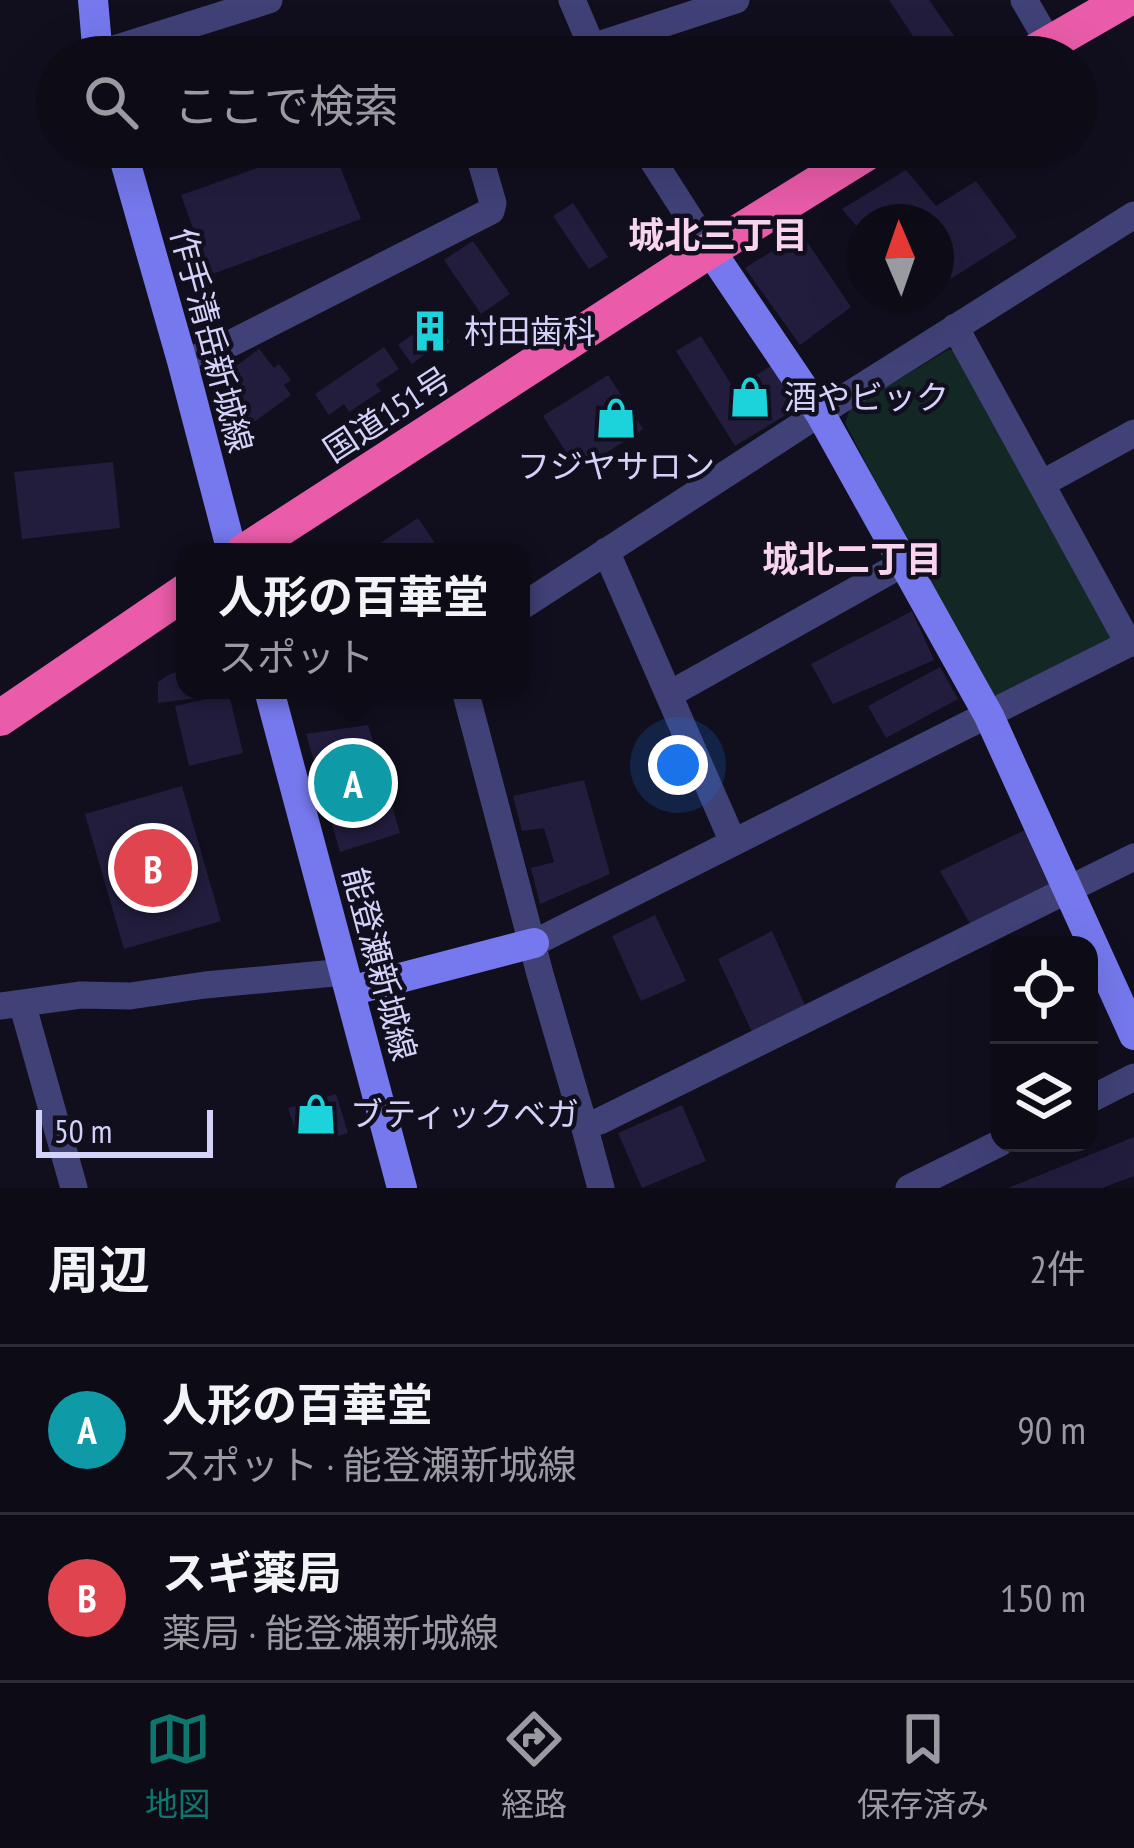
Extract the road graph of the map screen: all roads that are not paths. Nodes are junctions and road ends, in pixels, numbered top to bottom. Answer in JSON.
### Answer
{"nodes":[{"id":1,"x":93,"y":0,"type":"edge"},
{"id":2,"x":269,"y":0,"type":"edge"},
{"id":3,"x":572,"y":0,"type":"edge"},
{"id":4,"x":736,"y":0,"type":"edge"},
{"id":5,"x":1024,"y":0,"type":"edge"},
{"id":6,"x":1125,"y":0,"type":"edge"},
{"id":7,"x":96,"y":36,"type":"edge"},
{"id":8,"x":157,"y":36,"type":"edge"},
{"id":9,"x":587,"y":36,"type":"edge"},
{"id":10,"x":638,"y":36,"type":"edge"},
{"id":11,"x":1033,"y":36,"type":"edge"},
{"id":12,"x":1062,"y":36,"type":"edge"},
{"id":13,"x":127,"y":168,"type":"edge"},
{"id":14,"x":483,"y":168,"type":"edge"},
{"id":15,"x":657,"y":168,"type":"edge"},
{"id":16,"x":842,"y":168,"type":"edge"},
{"id":17,"x":1134,"y":215,"type":"edge"},
{"id":18,"x":710,"y":250,"type":"junction"},
{"id":19,"x":955,"y":326,"type":"junction"},
{"id":20,"x":182,"y":361,"type":"junction"},
{"id":21,"x":820,"y":412,"type":"junction"},
{"id":22,"x":1134,"y":433,"type":"edge"},
{"id":23,"x":1043,"y":483,"type":"junction"},
{"id":24,"x":230,"y":543,"type":"edge"},
{"id":25,"x":258,"y":543,"type":"edge"},
{"id":26,"x":606,"y":551,"type":"junction"},
{"id":27,"x":904,"y":563,"type":"junction"},
{"id":28,"x":176,"y":598,"type":"edge"},
{"id":29,"x":530,"y":601,"type":"edge"},
{"id":30,"x":1132,"y":642,"type":"edge"},
{"id":31,"x":670,"y":694,"type":"junction"},
{"id":32,"x":271,"y":699,"type":"edge"},
{"id":33,"x":467,"y":699,"type":"edge"},
{"id":34,"x":989,"y":716,"type":"junction"},
{"id":35,"x":0,"y":718,"type":"edge"},
{"id":36,"x":733,"y":842,"type":"junction"},
{"id":37,"x":1134,"y":857,"type":"edge"},
{"id":38,"x":1068,"y":890,"type":"junction"},
{"id":39,"x":534,"y":943,"type":"junction"},
{"id":40,"x":347,"y":981,"type":"junction"},
{"id":41,"x":11,"y":1005,"type":"edge"},
{"id":42,"x":1134,"y":1035,"type":"edge"},
{"id":43,"x":1134,"y":1078,"type":"edge"},
{"id":44,"x":1098,"y":1096,"type":"edge"},
{"id":45,"x":584,"y":1125,"type":"junction"},
{"id":46,"x":990,"y":1148,"type":"edge"},
{"id":47,"x":74,"y":1188,"type":"edge"},
{"id":48,"x":402,"y":1188,"type":"edge"},
{"id":49,"x":602,"y":1188,"type":"edge"},
{"id":50,"x":909,"y":1188,"type":"edge"}],
"edges":[{"from":1,"to":7,"type":"street"},
{"from":2,"to":8,"type":"street"},
{"from":3,"to":9,"type":"street"},
{"from":4,"to":10,"type":"street"},
{"from":5,"to":11,"type":"street"},
{"from":6,"to":12,"type":"highway"},
{"from":13,"to":20,"type":"street","name":"作手清岳新城線"},
{"from":14,"to":20,"type":"street"},
{"from":15,"to":18,"type":"street"},
{"from":16,"to":18,"type":"highway","name":"国道151号"},
{"from":17,"to":19,"type":"street"},
{"from":18,"to":21,"type":"street"},
{"from":18,"to":25,"type":"highway","name":"国道151号"},
{"from":19,"to":21,"type":"street"},
{"from":19,"to":23,"type":"street"},
{"from":20,"to":24,"type":"street","name":"作手清岳新城線"},
{"from":21,"to":26,"type":"street"},
{"from":21,"to":27,"type":"street"},
{"from":22,"to":23,"type":"street"},
{"from":23,"to":30,"type":"street"},
{"from":26,"to":29,"type":"street"},
{"from":26,"to":31,"type":"street"},
{"from":27,"to":31,"type":"street"},
{"from":27,"to":34,"type":"street"},
{"from":28,"to":35,"type":"highway"},
{"from":30,"to":34,"type":"street"},
{"from":31,"to":36,"type":"street"},
{"from":32,"to":40,"type":"street","name":"能登瀬新城線"},
{"from":33,"to":39,"type":"street"},
{"from":34,"to":36,"type":"street"},
{"from":34,"to":38,"type":"street"},
{"from":36,"to":39,"type":"street"},
{"from":37,"to":38,"type":"street"},
{"from":38,"to":42,"type":"street"},
{"from":38,"to":45,"type":"street"},
{"from":39,"to":40,"type":"street"},
{"from":39,"to":45,"type":"street"},
{"from":40,"to":41,"type":"street"},
{"from":40,"to":48,"type":"street","name":"能登瀬新城線"},
{"from":41,"to":47,"type":"street"},
{"from":43,"to":44,"type":"street"},
{"from":45,"to":49,"type":"street"},
{"from":46,"to":50,"type":"street"}]}
